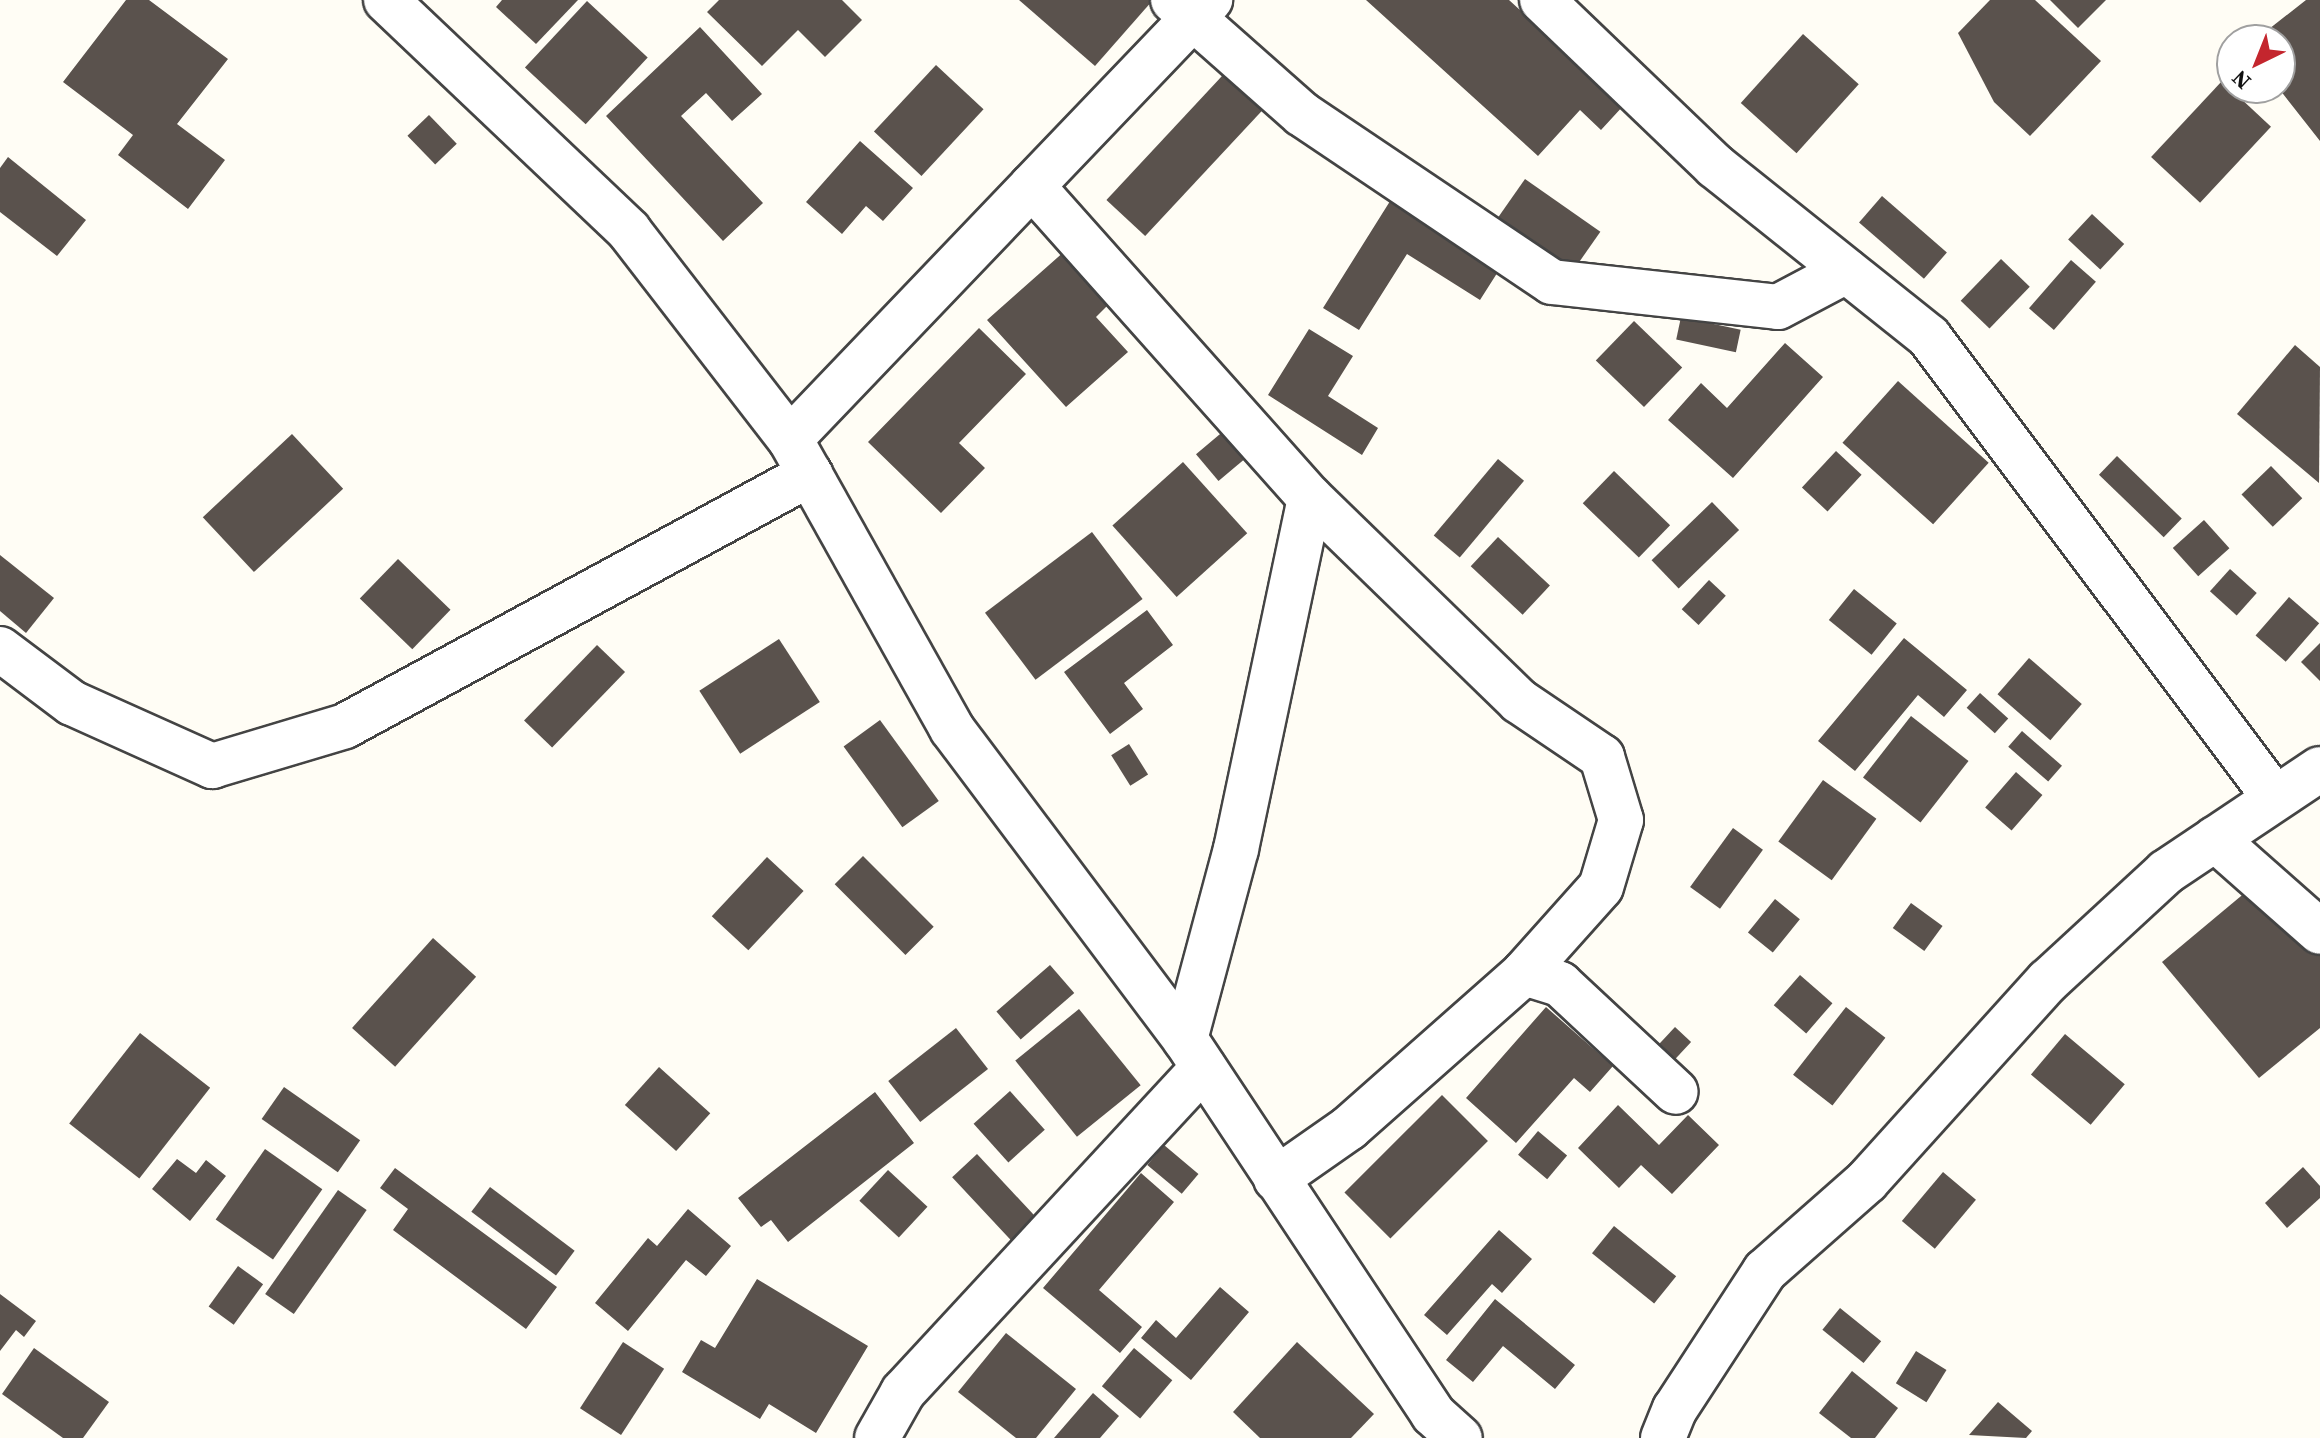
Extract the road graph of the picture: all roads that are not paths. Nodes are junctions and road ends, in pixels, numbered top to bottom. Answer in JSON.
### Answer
{"nodes":[{"id":1,"x":386,"y":0,"type":"edge"},
{"id":2,"x":1542,"y":0,"type":"edge"},
{"id":3,"x":1192,"y":6,"type":"edge"},
{"id":4,"x":1032,"y":186,"type":"junction"},
{"id":5,"x":1846,"y":271,"type":"junction"},
{"id":6,"x":800,"y":457,"type":"junction"},
{"id":7,"x":1310,"y":498,"type":"junction"},
{"id":8,"x":0,"y":649,"type":"edge"},
{"id":9,"x":2320,"y":769,"type":"edge"},
{"id":10,"x":2275,"y":798,"type":"junction"},
{"id":11,"x":2215,"y":839,"type":"junction"},
{"id":12,"x":2320,"y":932,"type":"edge"},
{"id":13,"x":1524,"y":973,"type":"junction"},
{"id":14,"x":1194,"y":1054,"type":"junction"},
{"id":15,"x":1676,"y":1092,"type":"dead end"},
{"id":16,"x":1276,"y":1179,"type":"junction"},
{"id":17,"x":877,"y":1438,"type":"edge"},
{"id":18,"x":1460,"y":1438,"type":"edge"},
{"id":19,"x":1663,"y":1438,"type":"edge"}],
"edges":[{"from":1,"to":6,"type":"street"},
{"from":2,"to":5,"type":"street"},
{"from":3,"to":4,"type":"street"},
{"from":3,"to":5,"type":"street"},
{"from":4,"to":6,"type":"street"},
{"from":4,"to":7,"type":"street"},
{"from":5,"to":10,"type":"street"},
{"from":6,"to":8,"type":"street"},
{"from":6,"to":14,"type":"street"},
{"from":7,"to":13,"type":"street"},
{"from":7,"to":14,"type":"street"},
{"from":9,"to":10,"type":"street"},
{"from":10,"to":11,"type":"street"},
{"from":11,"to":12,"type":"street"},
{"from":11,"to":19,"type":"street"},
{"from":13,"to":15,"type":"street"},
{"from":13,"to":16,"type":"street"},
{"from":14,"to":16,"type":"street"},
{"from":14,"to":17,"type":"street"},
{"from":16,"to":18,"type":"street"}]}
